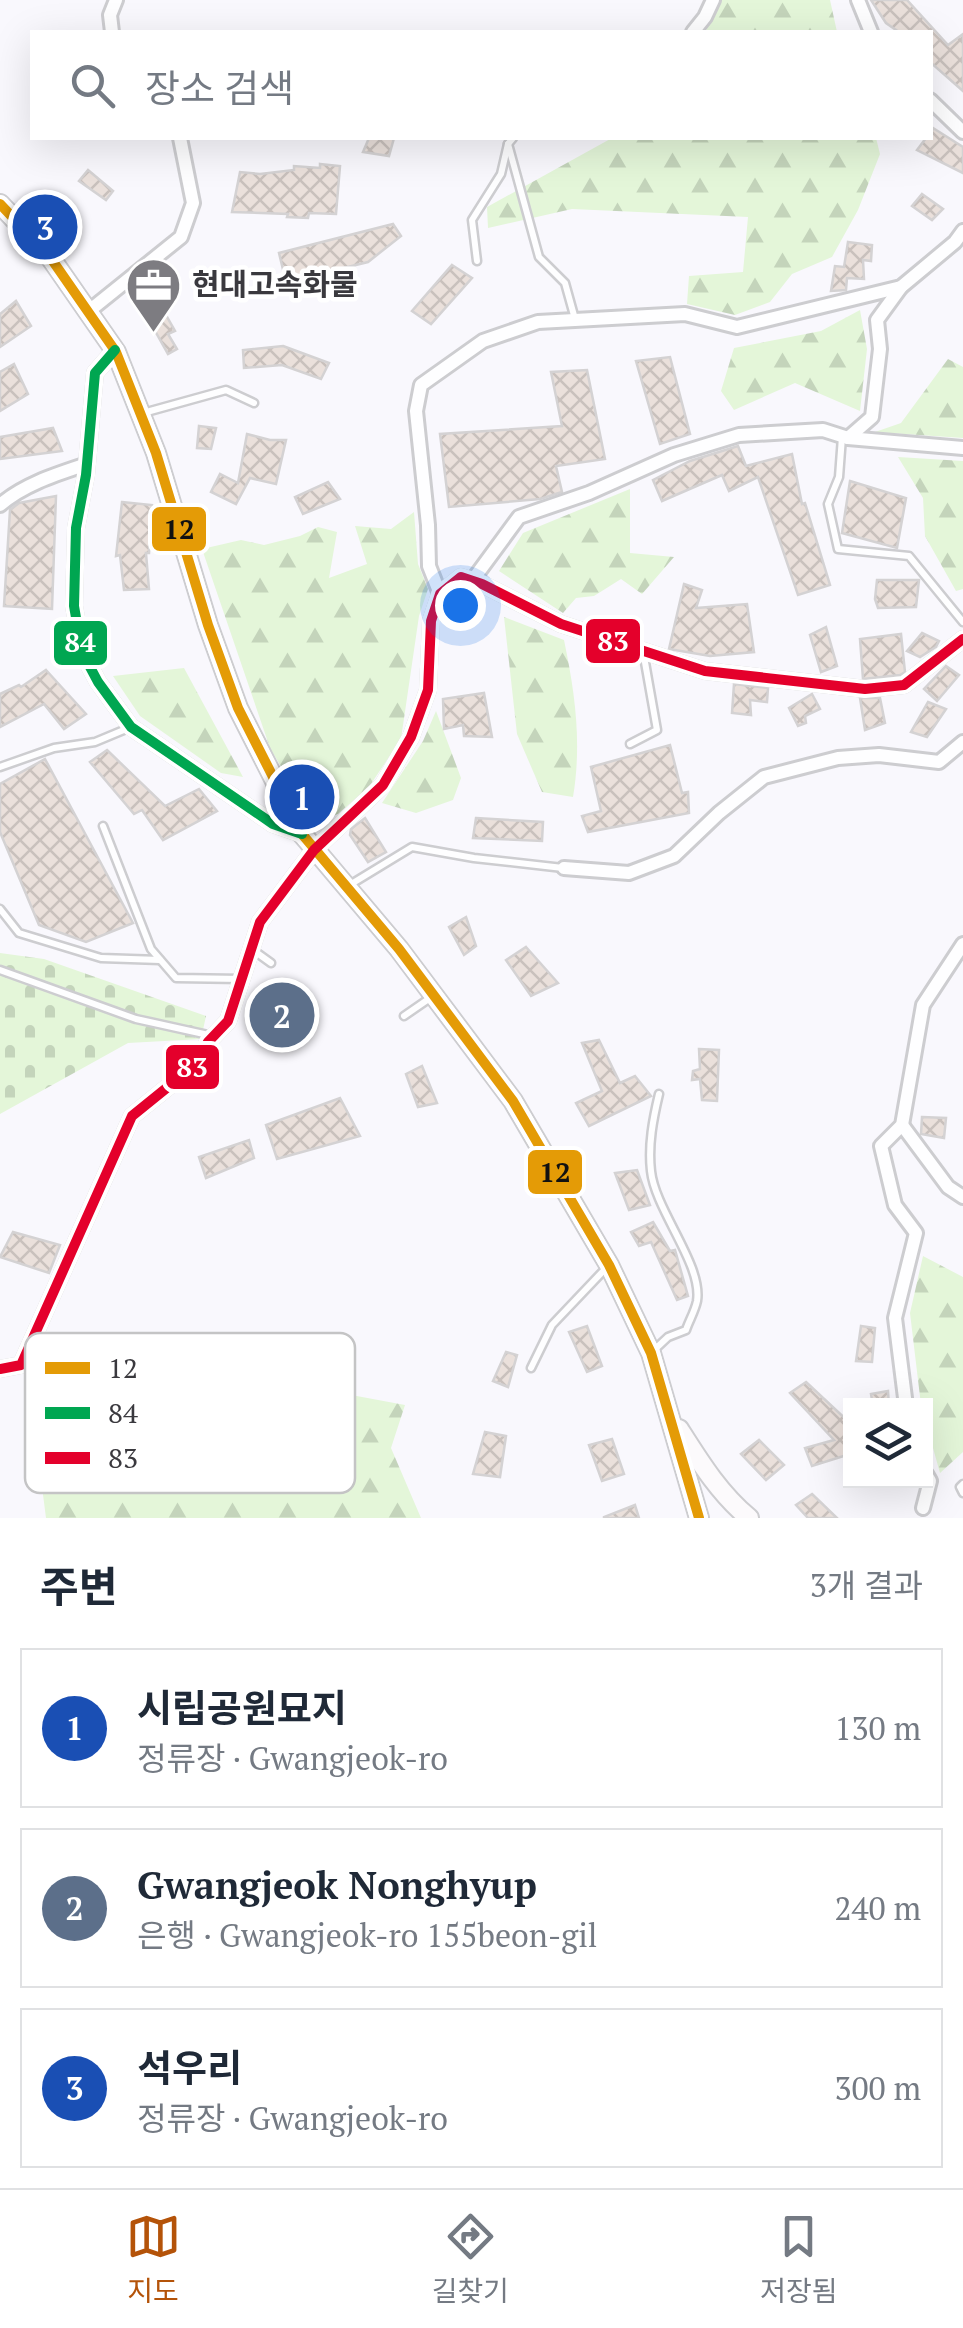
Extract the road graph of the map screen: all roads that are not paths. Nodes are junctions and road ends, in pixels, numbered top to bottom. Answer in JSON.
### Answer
{"nodes":[{"id":1,"x":116,"y":0,"type":"edge"},
{"id":2,"x":713,"y":0,"type":"edge"},
{"id":3,"x":858,"y":0,"type":"edge"},
{"id":4,"x":112,"y":30,"type":"edge"},
{"id":5,"x":695,"y":30,"type":"edge"},
{"id":6,"x":871,"y":30,"type":"edge"},
{"id":7,"x":933,"y":103,"type":"edge"},
{"id":8,"x":963,"y":132,"type":"edge"},
{"id":9,"x":180,"y":140,"type":"edge"},
{"id":10,"x":511,"y":141,"type":"edge"},
{"id":11,"x":0,"y":204,"type":"edge"},
{"id":12,"x":963,"y":232,"type":"edge"},
{"id":13,"x":477,"y":260,"type":"dead end"},
{"id":14,"x":901,"y":288,"type":"junction"},
{"id":15,"x":870,"y":295,"type":"junction"},
{"id":16,"x":88,"y":311,"type":"junction"},
{"id":17,"x":575,"y":320,"type":"junction"},
{"id":18,"x":877,"y":320,"type":"junction"},
{"id":19,"x":114,"y":350,"type":"junction"},
{"id":20,"x":254,"y":404,"type":"dead end"},
{"id":21,"x":142,"y":414,"type":"junction"},
{"id":22,"x":845,"y":438,"type":"junction"},
{"id":23,"x":963,"y":448,"type":"edge"},
{"id":24,"x":87,"y":464,"type":"junction"},
{"id":25,"x":0,"y":506,"type":"edge"},
{"id":26,"x":472,"y":580,"type":"junction"},
{"id":27,"x":440,"y":594,"type":"junction"},
{"id":28,"x":963,"y":622,"type":"edge"},
{"id":29,"x":963,"y":639,"type":"edge"},
{"id":30,"x":643,"y":650,"type":"junction"},
{"id":31,"x":132,"y":727,"type":"junction"},
{"id":32,"x":963,"y":742,"type":"edge"},
{"id":33,"x":630,"y":744,"type":"dead end"},
{"id":34,"x":0,"y":767,"type":"edge"},
{"id":35,"x":103,"y":826,"type":"dead end"},
{"id":36,"x":302,"y":834,"type":"junction"},
{"id":37,"x":314,"y":850,"type":"junction"},
{"id":38,"x":564,"y":868,"type":"joint"},
{"id":39,"x":346,"y":888,"type":"junction"},
{"id":40,"x":0,"y":909,"type":"edge"},
{"id":41,"x":963,"y":944,"type":"edge"},
{"id":42,"x":252,"y":950,"type":"junction"},
{"id":43,"x":162,"y":960,"type":"junction"},
{"id":44,"x":271,"y":963,"type":"dead end"},
{"id":45,"x":0,"y":970,"type":"edge"},
{"id":46,"x":243,"y":979,"type":"junction"},
{"id":47,"x":434,"y":995,"type":"junction"},
{"id":48,"x":404,"y":1016,"type":"dead end"},
{"id":49,"x":214,"y":1036,"type":"junction"},
{"id":50,"x":658,"y":1094,"type":"dead end"},
{"id":51,"x":902,"y":1125,"type":"junction"},
{"id":52,"x":963,"y":1197,"type":"edge"},
{"id":53,"x":609,"y":1266,"type":"junction"},
{"id":54,"x":36,"y":1333,"type":"edge"},
{"id":55,"x":651,"y":1352,"type":"junction"},
{"id":56,"x":25,"y":1357,"type":"edge"},
{"id":57,"x":531,"y":1368,"type":"dead end"},
{"id":58,"x":0,"y":1369,"type":"edge"},
{"id":59,"x":905,"y":1398,"type":"edge"},
{"id":60,"x":669,"y":1414,"type":"junction"},
{"id":61,"x":963,"y":1484,"type":"edge"},
{"id":62,"x":928,"y":1488,"type":"edge"},
{"id":63,"x":963,"y":1493,"type":"edge"},
{"id":64,"x":922,"y":1515,"type":"edge"},
{"id":65,"x":699,"y":1518,"type":"edge"},
{"id":66,"x":749,"y":1518,"type":"edge"}],
"edges":[{"from":1,"to":4,"type":"street"},
{"from":2,"to":5,"type":"street"},
{"from":3,"to":6,"type":"street"},
{"from":7,"to":8,"type":"street"},
{"from":9,"to":16,"type":"street"},
{"from":10,"to":13,"type":"lane"},
{"from":10,"to":17,"type":"lane"},
{"from":11,"to":16,"type":"main road"},
{"from":12,"to":14,"type":"street"},
{"from":14,"to":15,"type":"street"},
{"from":14,"to":18,"type":"street"},
{"from":15,"to":17,"type":"street"},
{"from":15,"to":18,"type":"street"},
{"from":16,"to":19,"type":"main road"},
{"from":17,"to":27,"type":"street"},
{"from":18,"to":22,"type":"street"},
{"from":19,"to":21,"type":"main road"},
{"from":19,"to":24,"type":"street"},
{"from":20,"to":21,"type":"lane"},
{"from":21,"to":36,"type":"main road"},
{"from":22,"to":23,"type":"street"},
{"from":22,"to":26,"type":"street"},
{"from":22,"to":28,"type":"lane"},
{"from":24,"to":25,"type":"street"},
{"from":24,"to":31,"type":"street"},
{"from":26,"to":27,"type":"street"},
{"from":26,"to":30,"type":"street"},
{"from":27,"to":37,"type":"street"},
{"from":29,"to":30,"type":"street"},
{"from":30,"to":33,"type":"lane"},
{"from":31,"to":34,"type":"lane"},
{"from":31,"to":36,"type":"street"},
{"from":32,"to":38,"type":"street"},
{"from":35,"to":43,"type":"lane"},
{"from":36,"to":37,"type":"main road"},
{"from":37,"to":39,"type":"main road"},
{"from":37,"to":42,"type":"street"},
{"from":38,"to":39,"type":"lane"},
{"from":39,"to":47,"type":"main road"},
{"from":40,"to":43,"type":"lane"},
{"from":41,"to":51,"type":"street"},
{"from":42,"to":44,"type":"lane"},
{"from":42,"to":46,"type":"street"},
{"from":43,"to":46,"type":"lane"},
{"from":45,"to":49,"type":"lane"},
{"from":46,"to":49,"type":"street"},
{"from":47,"to":48,"type":"lane"},
{"from":47,"to":53,"type":"main road"},
{"from":49,"to":54,"type":"street"},
{"from":50,"to":55,"type":"lane"},
{"from":51,"to":52,"type":"street"},
{"from":51,"to":59,"type":"street"},
{"from":53,"to":55,"type":"main road"},
{"from":53,"to":57,"type":"lane"},
{"from":55,"to":60,"type":"main road"},
{"from":56,"to":58,"type":"street"},
{"from":60,"to":65,"type":"main road"},
{"from":60,"to":66,"type":"main road"},
{"from":61,"to":63,"type":"lane"},
{"from":62,"to":64,"type":"street"}]}
